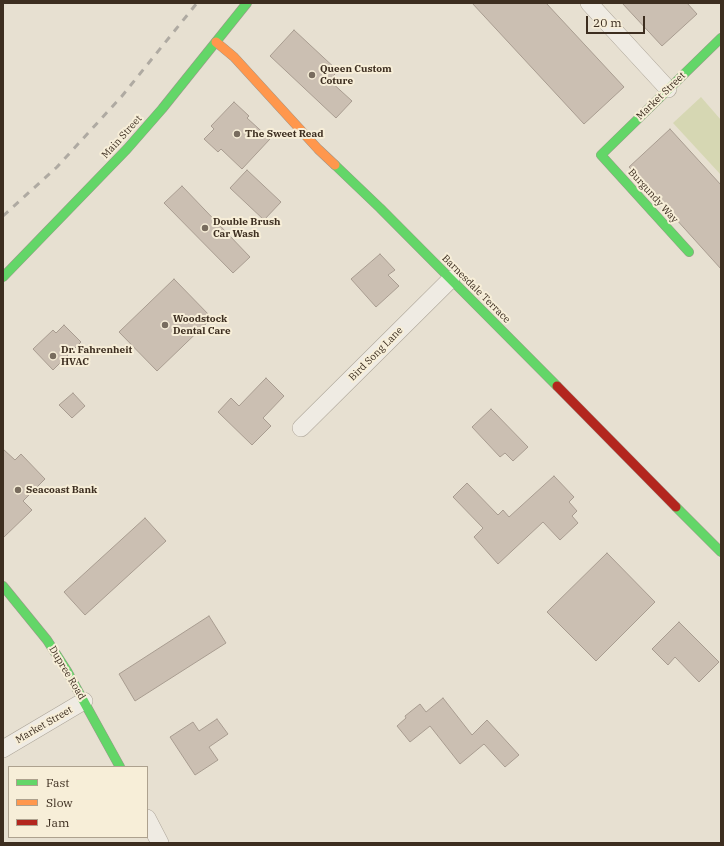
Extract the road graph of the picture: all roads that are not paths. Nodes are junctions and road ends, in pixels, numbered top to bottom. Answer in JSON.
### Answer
{"nodes":[{"id":1,"x":247,"y":3,"type":"edge"},
{"id":2,"x":589,"y":3,"type":"edge"},
{"id":3,"x":721,"y":38,"type":"edge"},
{"id":4,"x":216,"y":42,"type":"junction"},
{"id":5,"x":668,"y":89,"type":"junction"},
{"id":6,"x":601,"y":155,"type":"joint"},
{"id":7,"x":689,"y":252,"type":"dead end"},
{"id":8,"x":3,"y":277,"type":"edge"},
{"id":9,"x":451,"y":279,"type":"junction"},
{"id":10,"x":300,"y":428,"type":"dead end"},
{"id":11,"x":721,"y":552,"type":"edge"},
{"id":12,"x":3,"y":586,"type":"edge"},
{"id":13,"x":84,"y":701,"type":"junction"},
{"id":14,"x":3,"y":749,"type":"edge"},
{"id":15,"x":119,"y":766,"type":"edge"},
{"id":16,"x":148,"y":820,"type":"edge"},
{"id":17,"x":160,"y":843,"type":"edge"}],
"edges":[{"from":1,"to":4,"type":"street","name":"Main Street"},
{"from":2,"to":5,"type":"street"},
{"from":3,"to":5,"type":"street","name":"Market Street"},
{"from":4,"to":8,"type":"street","name":"Main Street"},
{"from":4,"to":9,"type":"street","name":"Barnesdale Terrace"},
{"from":5,"to":6,"type":"street","name":"Market Street"},
{"from":6,"to":7,"type":"street","name":"Burgundy Way"},
{"from":9,"to":10,"type":"street","name":"Bird Song Lane"},
{"from":9,"to":11,"type":"street","name":"Barnesdale Terrace"},
{"from":12,"to":13,"type":"street","name":"Dupree Road"},
{"from":13,"to":14,"type":"street","name":"Market Street"},
{"from":13,"to":15,"type":"street","name":"Dupree Road"},
{"from":16,"to":17,"type":"street"}]}
